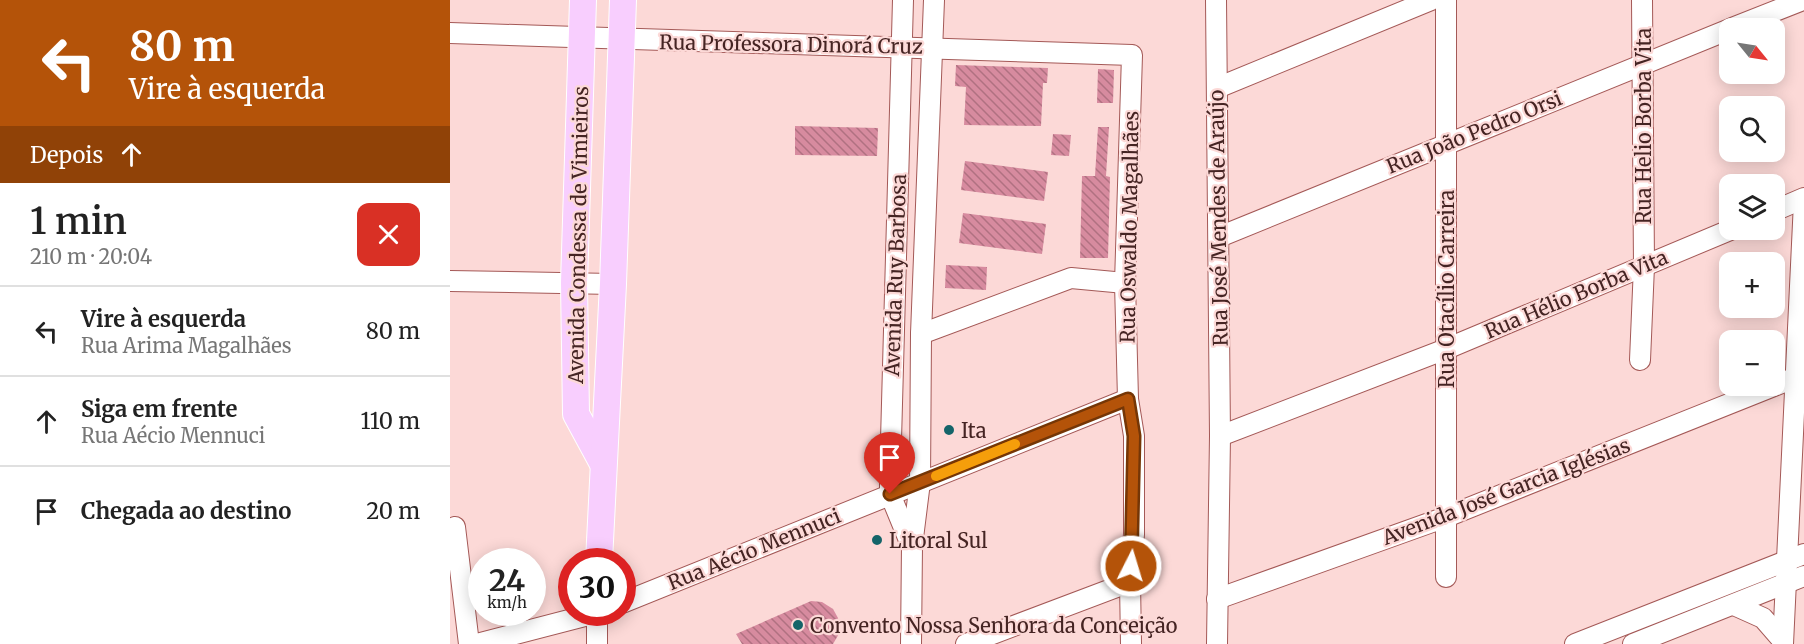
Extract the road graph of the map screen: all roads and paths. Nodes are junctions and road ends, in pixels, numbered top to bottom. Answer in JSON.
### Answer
{"nodes":[{"id":1,"x":583,"y":0,"type":"edge"},
{"id":2,"x":623,"y":0,"type":"edge"},
{"id":3,"x":903,"y":0,"type":"edge"},
{"id":4,"x":934,"y":0,"type":"edge"},
{"id":5,"x":1216,"y":0,"type":"edge"},
{"id":6,"x":1431,"y":0,"type":"edge"},
{"id":7,"x":1446,"y":0,"type":"edge"},
{"id":8,"x":1642,"y":0,"type":"edge"},
{"id":9,"x":1803,"y":0,"type":"edge"},
{"id":10,"x":1758,"y":18,"type":"edge"},
{"id":11,"x":450,"y":33,"type":"edge"},
{"id":12,"x":1719,"y":34,"type":"edge"},
{"id":13,"x":582,"y":39,"type":"junction"},
{"id":14,"x":622,"y":40,"type":"junction"},
{"id":15,"x":902,"y":47,"type":"junction"},
{"id":16,"x":933,"y":47,"type":"junction"},
{"id":17,"x":1132,"y":56,"type":"joint"},
{"id":18,"x":1642,"y":64,"type":"junction"},
{"id":19,"x":1217,"y":88,"type":"junction"},
{"id":20,"x":1446,"y":143,"type":"junction"},
{"id":21,"x":1804,"y":200,"type":"edge"},
{"id":22,"x":1785,"y":206,"type":"edge"},
{"id":23,"x":1719,"y":235,"type":"edge"},
{"id":24,"x":1219,"y":237,"type":"junction"},
{"id":25,"x":1644,"y":266,"type":"junction"},
{"id":26,"x":450,"y":281,"type":"edge"},
{"id":27,"x":574,"y":283,"type":"junction"},
{"id":28,"x":1125,"y":283,"type":"junction"},
{"id":29,"x":613,"y":284,"type":"junction"},
{"id":30,"x":921,"y":334,"type":"junction"},
{"id":31,"x":1446,"y":349,"type":"junction"},
{"id":32,"x":1640,"y":360,"type":"dead end"},
{"id":33,"x":1794,"y":378,"type":"junction"},
{"id":34,"x":1128,"y":399,"type":"junction"},
{"id":35,"x":1220,"y":436,"type":"junction"},
{"id":36,"x":602,"y":462,"type":"junction"},
{"id":37,"x":920,"y":482,"type":"junction"},
{"id":38,"x":890,"y":494,"type":"junction"},
{"id":39,"x":1446,"y":517,"type":"junction"},
{"id":40,"x":455,"y":527,"type":"dead end"},
{"id":41,"x":912,"y":546,"type":"junction"},
{"id":42,"x":599,"y":548,"type":"edge"},
{"id":43,"x":1796,"y":557,"type":"edge"},
{"id":44,"x":1446,"y":577,"type":"dead end"},
{"id":45,"x":1796,"y":580,"type":"edge"},
{"id":46,"x":1130,"y":582,"type":"junction"},
{"id":47,"x":636,"y":597,"type":"edge"},
{"id":48,"x":1217,"y":599,"type":"junction"},
{"id":49,"x":1734,"y":604,"type":"junction"},
{"id":50,"x":558,"y":623,"type":"edge"},
{"id":51,"x":598,"y":626,"type":"edge"},
{"id":52,"x":1783,"y":643,"type":"edge"},
{"id":53,"x":469,"y":644,"type":"edge"},
{"id":54,"x":477,"y":644,"type":"edge"},
{"id":55,"x":597,"y":644,"type":"edge"},
{"id":56,"x":911,"y":644,"type":"edge"},
{"id":57,"x":966,"y":644,"type":"edge"},
{"id":58,"x":1131,"y":644,"type":"edge"},
{"id":59,"x":1217,"y":644,"type":"edge"},
{"id":60,"x":1575,"y":644,"type":"edge"},
{"id":61,"x":1633,"y":644,"type":"edge"}],
"edges":[{"from":1,"to":13,"type":"main road","name":"Avenida Condessa de Vimieiros"},
{"from":2,"to":14,"type":"main road","name":"Avenida Condessa de Vimieiros"},
{"from":3,"to":15,"type":"street","name":"Avenida Ruy Barbosa"},
{"from":4,"to":16,"type":"street","name":"Avenida Ruy Barbosa"},
{"from":5,"to":19,"type":"street","name":"Rua José Mendes de Araújo"},
{"from":6,"to":19,"type":"street"},
{"from":7,"to":20,"type":"street","name":"Rua Otacílio Carreira"},
{"from":8,"to":18,"type":"street","name":"Rua Helio Borba Vita"},
{"from":9,"to":10,"type":"street","name":"Rua João Pedro Orsi"},
{"from":11,"to":13,"type":"street","name":"Rua Professora Dinorá Cruz"},
{"from":12,"to":18,"type":"street","name":"Rua João Pedro Orsi"},
{"from":13,"to":14,"type":"street","name":"Rua Professora Dinorá Cruz"},
{"from":13,"to":27,"type":"main road","name":"Avenida Condessa de Vimieiros"},
{"from":14,"to":15,"type":"street","name":"Rua Professora Dinorá Cruz"},
{"from":14,"to":29,"type":"main road","name":"Avenida Condessa de Vimieiros"},
{"from":15,"to":16,"type":"street","name":"Rua Professora Dinorá Cruz"},
{"from":15,"to":38,"type":"street","name":"Avenida Ruy Barbosa"},
{"from":16,"to":17,"type":"street","name":"Rua Professora Dinorá Cruz"},
{"from":16,"to":30,"type":"street","name":"Avenida Ruy Barbosa"},
{"from":17,"to":28,"type":"street","name":"Rua Oswaldo Magalhães"},
{"from":18,"to":20,"type":"street","name":"Rua João Pedro Orsi"},
{"from":18,"to":25,"type":"street","name":"Rua Helio Borba Vita"},
{"from":19,"to":24,"type":"street","name":"Rua José Mendes de Araújo"},
{"from":20,"to":24,"type":"street","name":"Rua João Pedro Orsi"},
{"from":20,"to":31,"type":"street","name":"Rua Otacílio Carreira"},
{"from":21,"to":22,"type":"street"},
{"from":21,"to":33,"type":"street"},
{"from":23,"to":25,"type":"street","name":"Rua Hélio Borba Vita"},
{"from":24,"to":35,"type":"street","name":"Rua José Mendes de Araújo"},
{"from":25,"to":31,"type":"street","name":"Rua Hélio Borba Vita"},
{"from":25,"to":32,"type":"street","name":"Rua Helio Borba Vita"},
{"from":26,"to":27,"type":"street"},
{"from":27,"to":29,"type":"street"},
{"from":27,"to":36,"type":"main road","name":"Avenida Condessa de Vimieiros"},
{"from":28,"to":30,"type":"street"},
{"from":28,"to":34,"type":"street","name":"Rua Oswaldo Magalhães"},
{"from":29,"to":36,"type":"main road","name":"Avenida Condessa de Vimieiros"},
{"from":30,"to":37,"type":"street","name":"Avenida Ruy Barbosa"},
{"from":31,"to":35,"type":"street","name":"Rua Hélio Borba Vita"},
{"from":31,"to":39,"type":"street","name":"Rua Otacílio Carreira"},
{"from":33,"to":39,"type":"street","name":"Avenida José Garcia Iglésias"},
{"from":33,"to":43,"type":"street"},
{"from":34,"to":37,"type":"street","name":"Rua Aécio Mennuci"},
{"from":34,"to":46,"type":"street","name":"Rua Oswaldo Magalhães"},
{"from":35,"to":48,"type":"street","name":"Rua José Mendes de Araújo"},
{"from":36,"to":42,"type":"main road","name":"Avenida Condessa de Vimieiros"},
{"from":37,"to":38,"type":"street","name":"Rua Aécio Mennuci"},
{"from":37,"to":41,"type":"street","name":"Avenida Ruy Barbosa"},
{"from":38,"to":41,"type":"street","name":"Avenida Ruy Barbosa"},
{"from":38,"to":47,"type":"street","name":"Rua Aécio Mennuci"},
{"from":39,"to":44,"type":"street","name":"Rua Otacílio Carreira"},
{"from":39,"to":48,"type":"street","name":"Avenida José Garcia Iglésias"},
{"from":40,"to":53,"type":"street"},
{"from":41,"to":56,"type":"street","name":"Avenida Ruy Barbosa"},
{"from":43,"to":45,"type":"street"},
{"from":43,"to":60,"type":"street"},
{"from":45,"to":49,"type":"street"},
{"from":45,"to":52,"type":"street"},
{"from":46,"to":57,"type":"street"},
{"from":46,"to":58,"type":"street","name":"Rua Oswaldo Magalhães"},
{"from":48,"to":59,"type":"street"},
{"from":49,"to":52,"type":"street"},
{"from":49,"to":61,"type":"street"},
{"from":50,"to":54,"type":"street"},
{"from":51,"to":55,"type":"street"}]}
